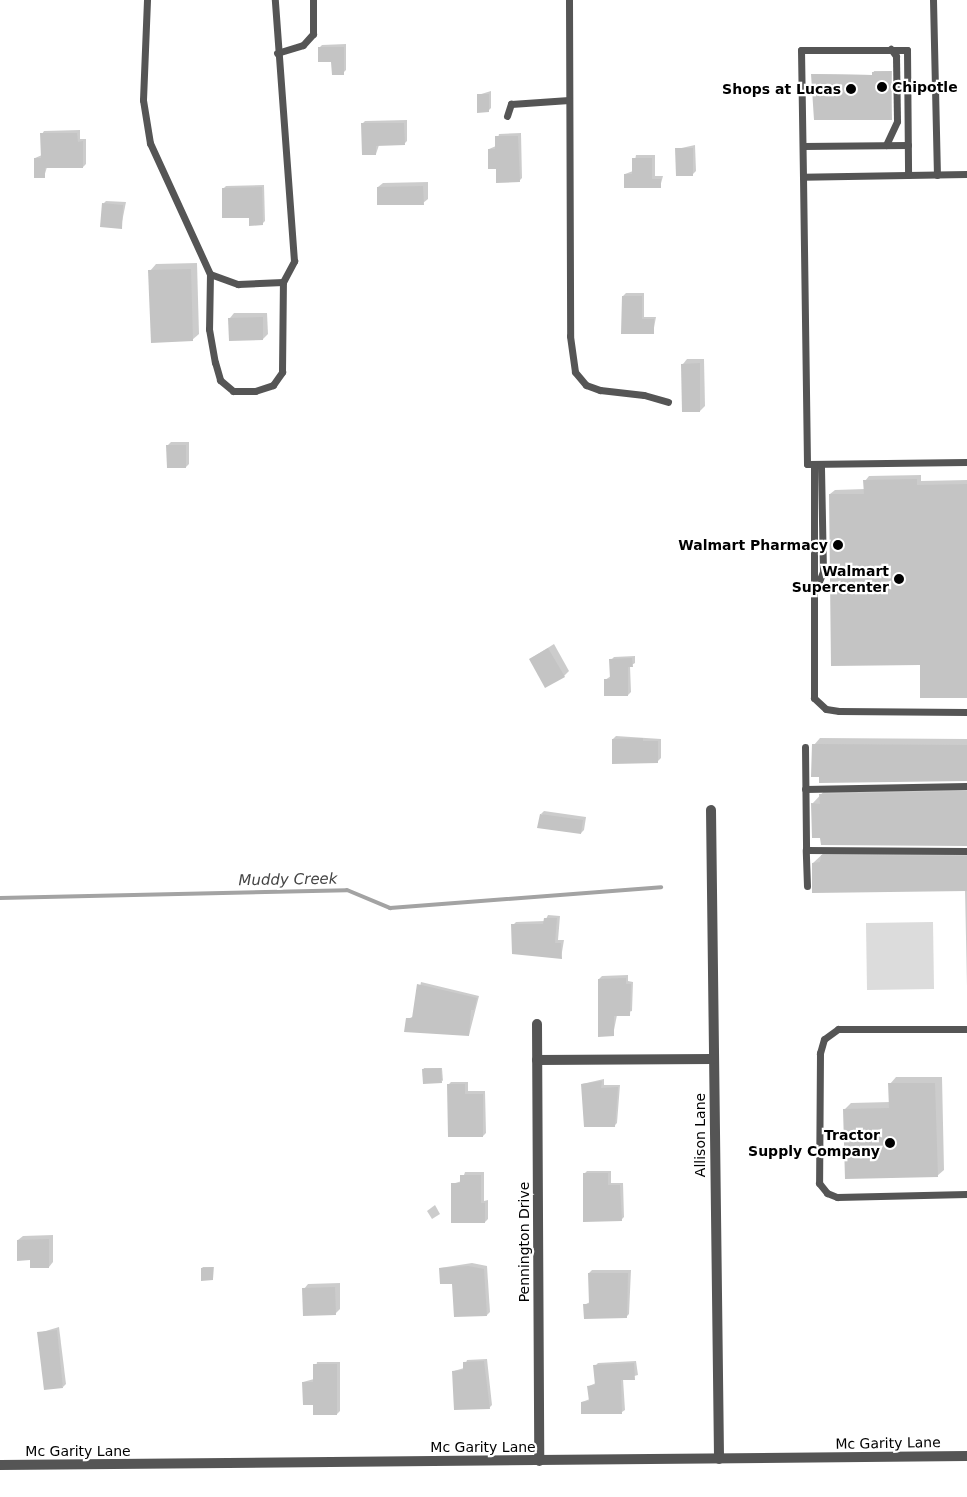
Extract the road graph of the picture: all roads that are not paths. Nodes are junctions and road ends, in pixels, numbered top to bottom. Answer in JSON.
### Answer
{"nodes":[{"id":1,"x":147,"y":0,"type":"edge"},
{"id":2,"x":276,"y":0,"type":"edge"},
{"id":3,"x":313,"y":0,"type":"edge"},
{"id":4,"x":569,"y":0,"type":"edge"},
{"id":5,"x":932,"y":0,"type":"edge"},
{"id":6,"x":891,"y":50,"type":"junction"},
{"id":7,"x":277,"y":53,"type":"junction"},
{"id":8,"x":569,"y":100,"type":"junction"},
{"id":9,"x":506,"y":116,"type":"dead end"},
{"id":10,"x":886,"y":145,"type":"junction"},
{"id":11,"x":908,"y":145,"type":"junction"},
{"id":12,"x":803,"y":146,"type":"junction"},
{"id":13,"x":967,"y":174,"type":"edge"},
{"id":14,"x":908,"y":175,"type":"junction"},
{"id":15,"x":937,"y":175,"type":"junction"},
{"id":16,"x":803,"y":177,"type":"junction"},
{"id":17,"x":210,"y":274,"type":"junction"},
{"id":18,"x":283,"y":282,"type":"junction"},
{"id":19,"x":668,"y":402,"type":"dead end"},
{"id":20,"x":967,"y":462,"type":"edge"},
{"id":21,"x":818,"y":464,"type":"junction"},
{"id":22,"x":967,"y":712,"type":"edge"},
{"id":23,"x":805,"y":747,"type":"dead end"},
{"id":24,"x":967,"y":786,"type":"edge"},
{"id":25,"x":805,"y":789,"type":"junction"},
{"id":26,"x":711,"y":810,"type":"dead end"},
{"id":27,"x":806,"y":850,"type":"junction"},
{"id":28,"x":967,"y":850,"type":"edge"},
{"id":29,"x":807,"y":886,"type":"dead end"},
{"id":30,"x":537,"y":1024,"type":"dead end"},
{"id":31,"x":967,"y":1029,"type":"edge"},
{"id":32,"x":713,"y":1059,"type":"junction"},
{"id":33,"x":537,"y":1060,"type":"junction"},
{"id":34,"x":967,"y":1194,"type":"edge"},
{"id":35,"x":967,"y":1456,"type":"edge"},
{"id":36,"x":719,"y":1460,"type":"junction"},
{"id":37,"x":539,"y":1461,"type":"junction"},
{"id":38,"x":0,"y":1465,"type":"edge"}],
"edges":[{"from":1,"to":17,"type":"lane"},
{"from":2,"to":7,"type":"lane"},
{"from":3,"to":7,"type":"lane"},
{"from":4,"to":8,"type":"lane"},
{"from":5,"to":15,"type":"lane"},
{"from":6,"to":10,"type":"lane"},
{"from":6,"to":11,"type":"lane"},
{"from":6,"to":12,"type":"lane"},
{"from":7,"to":18,"type":"lane"},
{"from":8,"to":9,"type":"lane"},
{"from":8,"to":19,"type":"lane"},
{"from":10,"to":11,"type":"lane"},
{"from":10,"to":12,"type":"lane"},
{"from":11,"to":14,"type":"lane"},
{"from":12,"to":16,"type":"lane"},
{"from":13,"to":15,"type":"lane"},
{"from":14,"to":15,"type":"lane"},
{"from":14,"to":16,"type":"lane"},
{"from":16,"to":21,"type":"lane"},
{"from":17,"to":18,"type":"lane"},
{"from":17,"to":18,"type":"lane"},
{"from":20,"to":21,"type":"lane"},
{"from":21,"to":22,"type":"lane"},
{"from":23,"to":25,"type":"lane"},
{"from":24,"to":25,"type":"lane"},
{"from":25,"to":27,"type":"lane"},
{"from":26,"to":32,"type":"street","name":"Allison Lane"},
{"from":27,"to":28,"type":"lane"},
{"from":27,"to":29,"type":"lane"},
{"from":30,"to":33,"type":"street","name":"Pennington Drive"},
{"from":31,"to":34,"type":"lane"},
{"from":32,"to":33,"type":"street"},
{"from":32,"to":36,"type":"street","name":"Allison Lane"},
{"from":33,"to":37,"type":"street","name":"Pennington Drive"},
{"from":35,"to":36,"type":"street","name":"Mc Garity Lane"},
{"from":36,"to":37,"type":"street","name":"Mc Garity Lane"},
{"from":37,"to":38,"type":"street","name":"Mc Garity Lane"}]}
